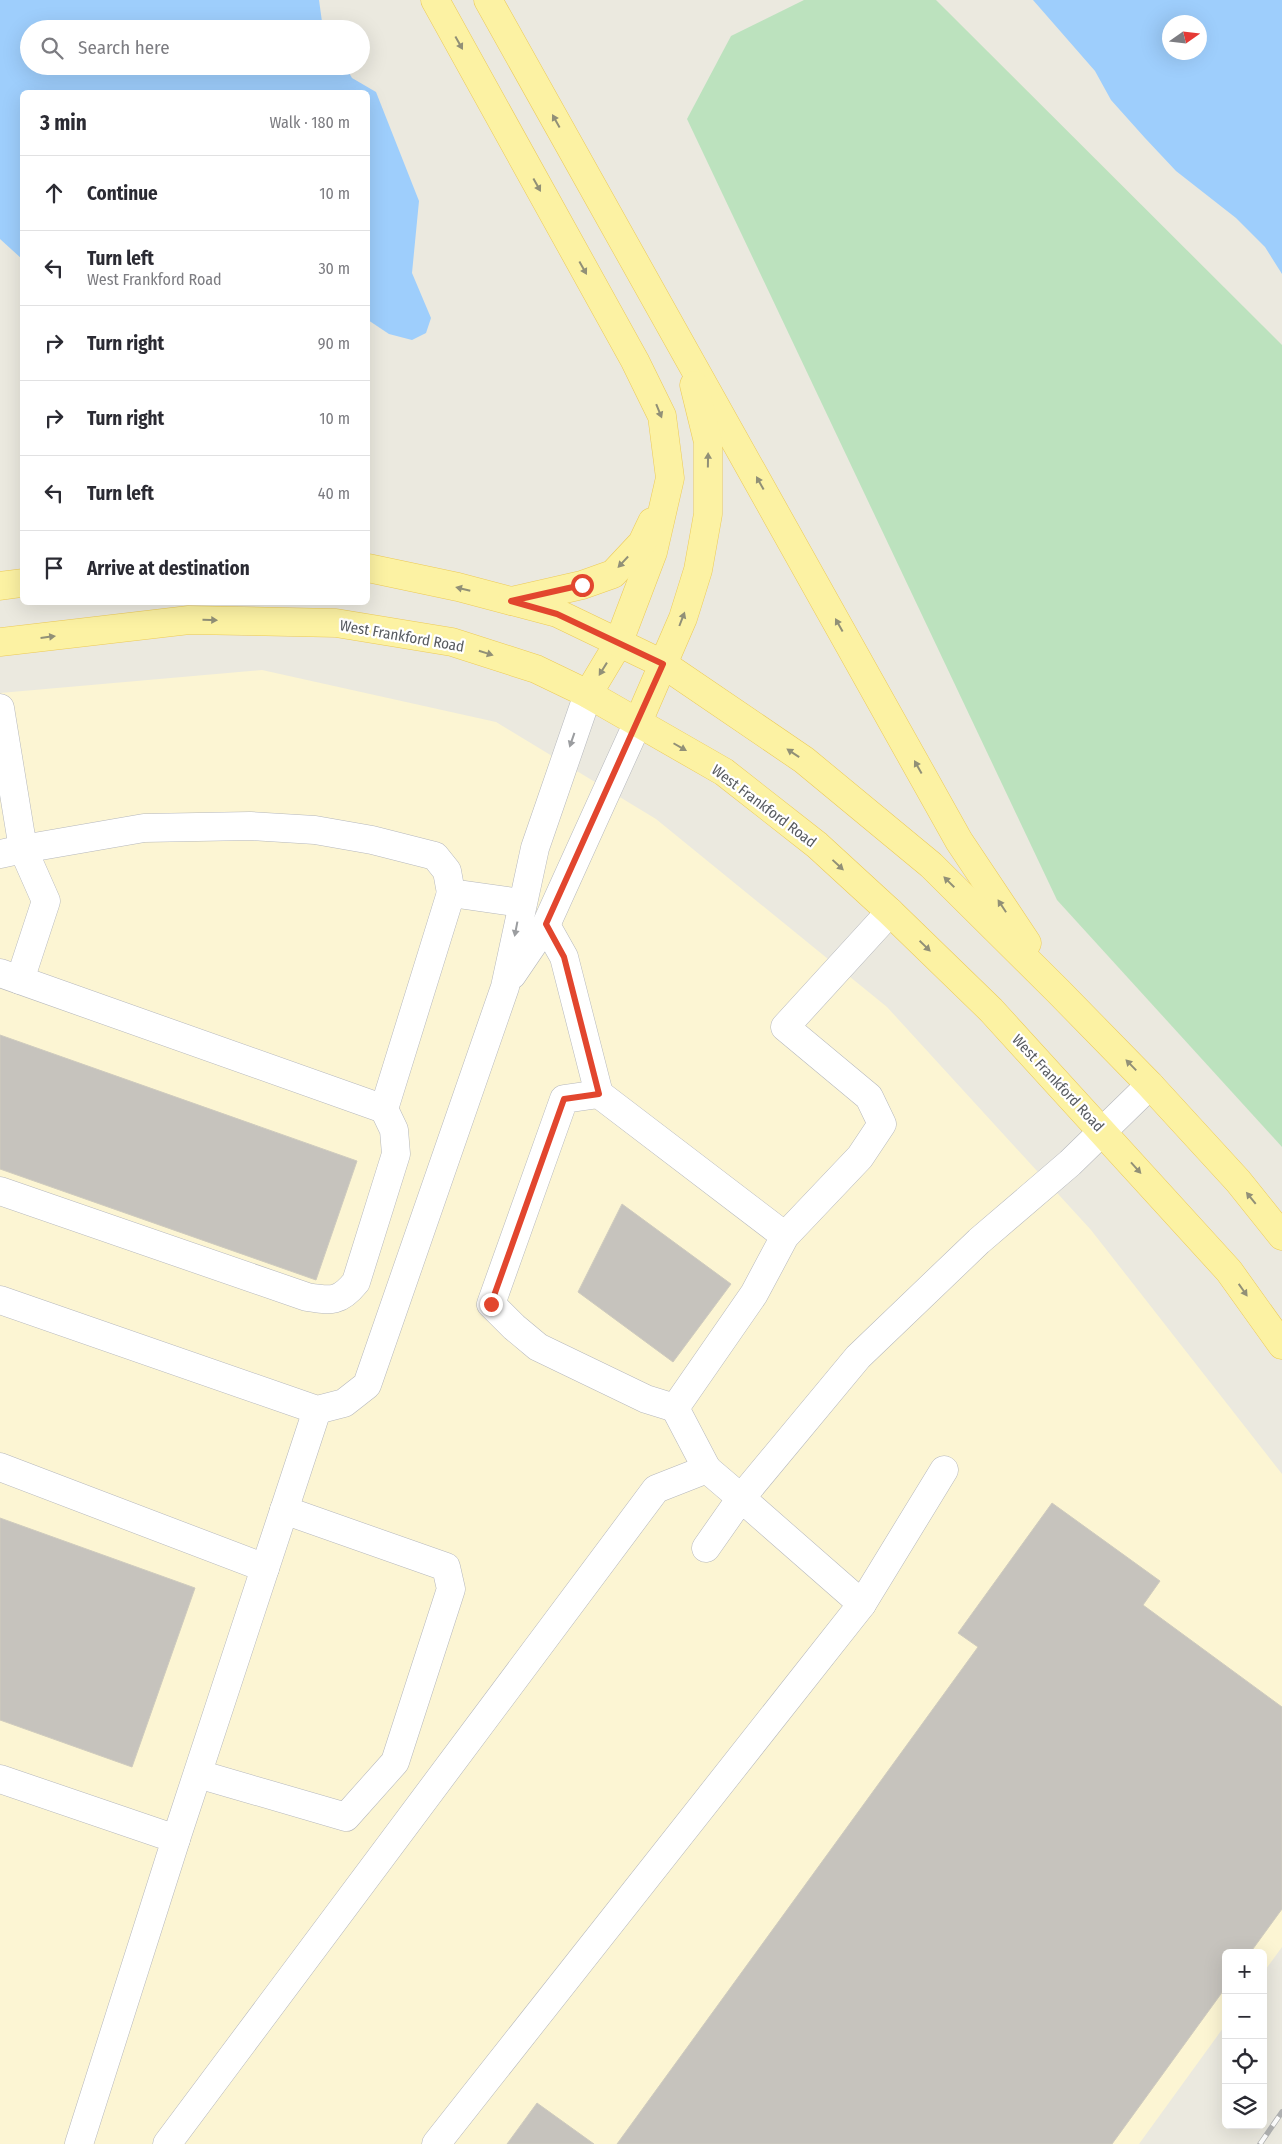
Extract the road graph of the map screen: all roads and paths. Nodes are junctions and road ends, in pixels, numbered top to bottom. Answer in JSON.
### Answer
{"nodes":[{"id":1,"x":435,"y":0,"type":"edge"},
{"id":2,"x":488,"y":0,"type":"edge"},
{"id":3,"x":685,"y":349,"type":"junction"},
{"id":4,"x":666,"y":492,"type":"junction"},
{"id":5,"x":370,"y":568,"type":"edge"},
{"id":6,"x":20,"y":583,"type":"edge"},
{"id":7,"x":0,"y":586,"type":"edge"},
{"id":8,"x":511,"y":601,"type":"junction"},
{"id":9,"x":0,"y":642,"type":"edge"},
{"id":10,"x":618,"y":644,"type":"junction"},
{"id":11,"x":663,"y":664,"type":"junction"},
{"id":12,"x":588,"y":694,"type":"junction"},
{"id":13,"x":0,"y":708,"type":"edge"},
{"id":14,"x":638,"y":722,"type":"junction"},
{"id":15,"x":11,"y":851,"type":"edge"},
{"id":16,"x":451,"y":893,"type":"junction"},
{"id":17,"x":522,"y":903,"type":"junction"},
{"id":18,"x":890,"y":912,"type":"junction"},
{"id":19,"x":546,"y":924,"type":"junction"},
{"id":20,"x":10,"y":976,"type":"edge"},
{"id":21,"x":505,"y":987,"type":"junction"},
{"id":22,"x":1058,"y":990,"type":"junction"},
{"id":23,"x":1150,"y":1085,"type":"junction"},
{"id":24,"x":599,"y":1094,"type":"junction"},
{"id":25,"x":384,"y":1109,"type":"junction"},
{"id":26,"x":1103,"y":1132,"type":"junction"},
{"id":27,"x":0,"y":1191,"type":"edge"},
{"id":28,"x":785,"y":1236,"type":"junction"},
{"id":29,"x":1282,"y":1236,"type":"edge"},
{"id":30,"x":0,"y":1300,"type":"edge"},
{"id":31,"x":1282,"y":1345,"type":"edge"},
{"id":32,"x":675,"y":1408,"type":"junction"},
{"id":33,"x":317,"y":1410,"type":"junction"},
{"id":34,"x":0,"y":1467,"type":"edge"},
{"id":35,"x":707,"y":1469,"type":"junction"},
{"id":36,"x":944,"y":1470,"type":"dead end"},
{"id":37,"x":741,"y":1498,"type":"junction"},
{"id":38,"x":284,"y":1510,"type":"junction"},
{"id":39,"x":706,"y":1548,"type":"dead end"},
{"id":40,"x":265,"y":1568,"type":"junction"},
{"id":41,"x":862,"y":1604,"type":"junction"},
{"id":42,"x":198,"y":1774,"type":"junction"},
{"id":43,"x":0,"y":1779,"type":"edge"},
{"id":44,"x":176,"y":1839,"type":"junction"},
{"id":45,"x":79,"y":2144,"type":"edge"},
{"id":46,"x":167,"y":2144,"type":"edge"},
{"id":47,"x":436,"y":2144,"type":"edge"}],
"edges":[{"from":1,"to":4,"type":"main road","one_way":true},
{"from":3,"to":2,"type":"main road","one_way":true},
{"from":11,"to":3,"type":"main road","one_way":true},
{"from":22,"to":3,"type":"main road","one_way":true},
{"from":4,"to":8,"type":"main road","one_way":true},
{"from":4,"to":10,"type":"main road"},
{"from":8,"to":5,"type":"main road","one_way":true},
{"from":6,"to":7,"type":"main road"},
{"from":8,"to":10,"type":"main road"},
{"from":9,"to":12,"type":"main road","name":"West Frankford Road","one_way":true},
{"from":10,"to":11,"type":"main road"},
{"from":10,"to":12,"type":"main road","one_way":true},
{"from":11,"to":14,"type":"main road"},
{"from":22,"to":11,"type":"main road","one_way":true},
{"from":12,"to":14,"type":"main road","name":"West Frankford Road"},
{"from":12,"to":17,"type":"lane","one_way":true},
{"from":13,"to":15,"type":"lane"},
{"from":14,"to":18,"type":"main road","name":"West Frankford Road","one_way":true},
{"from":14,"to":19,"type":"lane"},
{"from":15,"to":16,"type":"lane"},
{"from":15,"to":20,"type":"lane"},
{"from":16,"to":17,"type":"lane"},
{"from":16,"to":25,"type":"lane"},
{"from":17,"to":21,"type":"lane","one_way":true},
{"from":18,"to":26,"type":"main road","name":"West Frankford Road","one_way":true},
{"from":18,"to":28,"type":"lane"},
{"from":19,"to":21,"type":"lane"},
{"from":19,"to":24,"type":"lane"},
{"from":20,"to":25,"type":"lane"},
{"from":21,"to":33,"type":"lane"},
{"from":23,"to":22,"type":"main road","one_way":true},
{"from":23,"to":26,"type":"lane"},
{"from":29,"to":23,"type":"main road","one_way":true},
{"from":24,"to":28,"type":"lane"},
{"from":24,"to":32,"type":"lane"},
{"from":25,"to":27,"type":"lane"},
{"from":26,"to":31,"type":"main road","name":"West Frankford Road","one_way":true},
{"from":26,"to":37,"type":"lane"},
{"from":28,"to":32,"type":"lane"},
{"from":30,"to":33,"type":"lane"},
{"from":32,"to":35,"type":"lane"},
{"from":33,"to":38,"type":"lane"},
{"from":34,"to":40,"type":"lane"},
{"from":35,"to":37,"type":"lane"},
{"from":35,"to":46,"type":"lane"},
{"from":36,"to":41,"type":"lane"},
{"from":37,"to":39,"type":"lane"},
{"from":37,"to":41,"type":"lane"},
{"from":38,"to":40,"type":"lane"},
{"from":38,"to":42,"type":"lane"},
{"from":40,"to":42,"type":"lane"},
{"from":41,"to":47,"type":"lane"},
{"from":42,"to":44,"type":"lane"},
{"from":43,"to":44,"type":"lane"},
{"from":44,"to":45,"type":"lane"}]}
